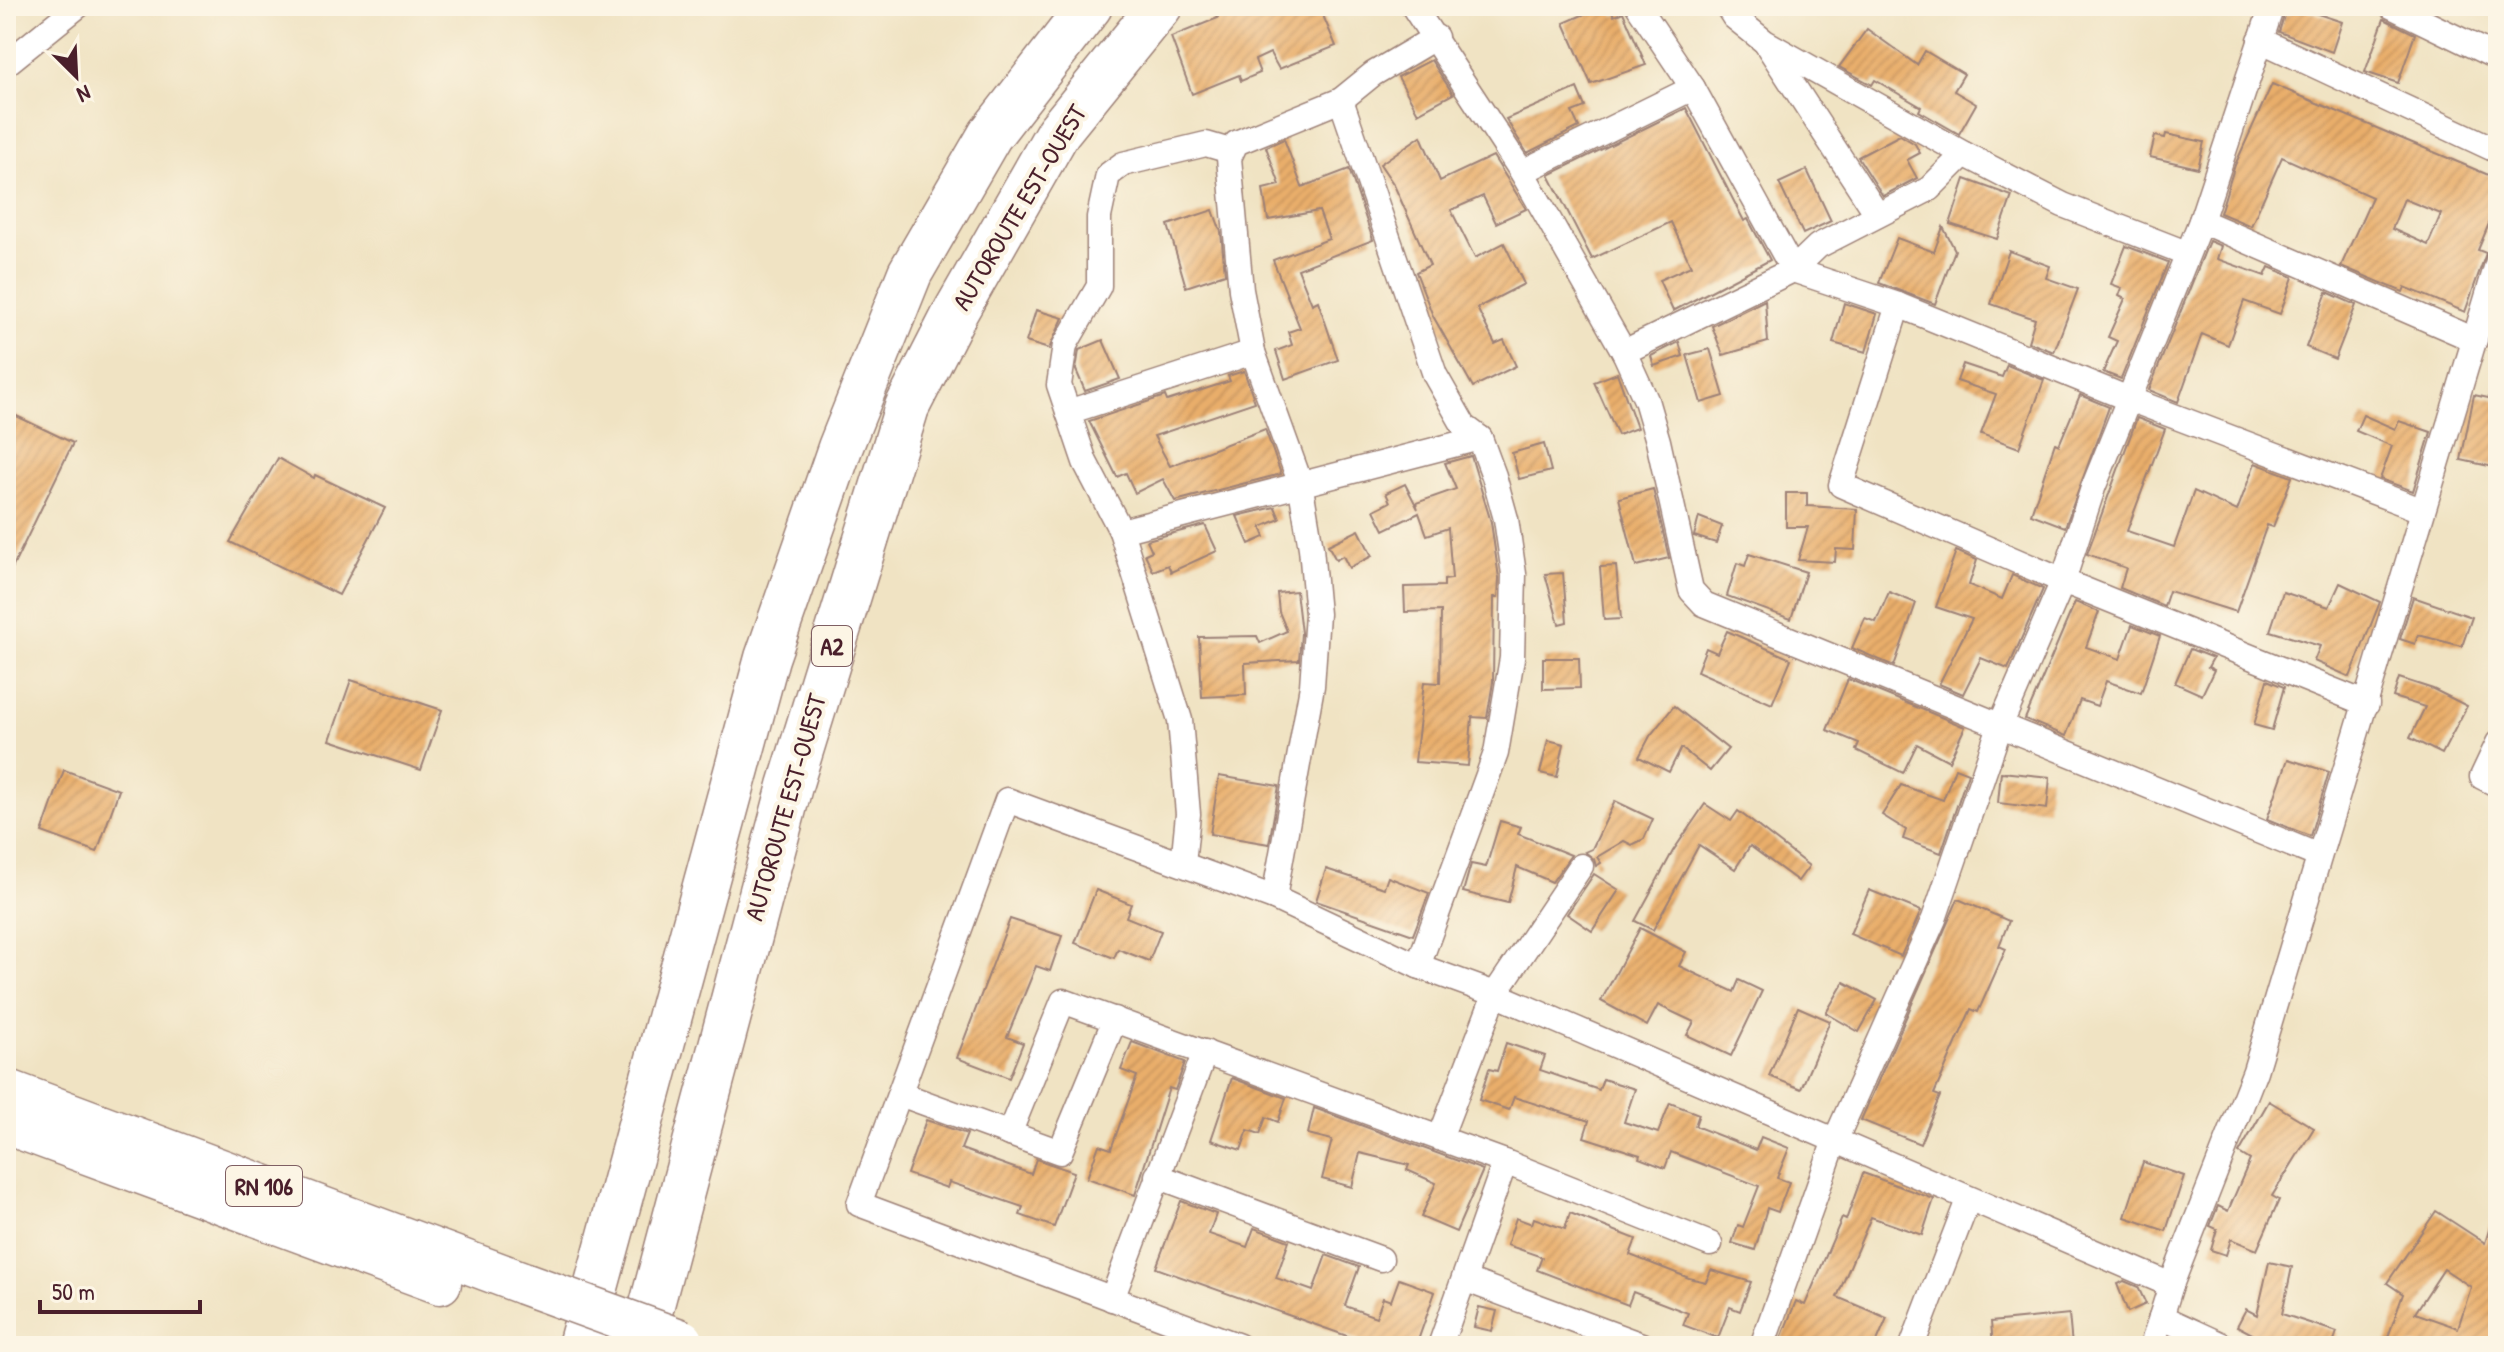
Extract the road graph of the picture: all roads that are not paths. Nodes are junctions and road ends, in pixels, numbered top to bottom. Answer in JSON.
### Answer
{"nodes":[{"id":1,"x":78,"y":6,"type":"edge"},
{"id":2,"x":1090,"y":6,"type":"edge"},
{"id":3,"x":1160,"y":6,"type":"edge"},
{"id":4,"x":1413,"y":6,"type":"edge"},
{"id":5,"x":1638,"y":6,"type":"edge"},
{"id":6,"x":1727,"y":6,"type":"edge"},
{"id":7,"x":2272,"y":6,"type":"edge"},
{"id":8,"x":2391,"y":6,"type":"edge"},
{"id":9,"x":1436,"y":37,"type":"junction"},
{"id":10,"x":2260,"y":40,"type":"junction"},
{"id":11,"x":1765,"y":42,"type":"junction"},
{"id":12,"x":2498,"y":58,"type":"edge"},
{"id":13,"x":6,"y":64,"type":"edge"},
{"id":14,"x":1693,"y":88,"type":"junction"},
{"id":15,"x":1341,"y":100,"type":"junction"},
{"id":16,"x":1230,"y":151,"type":"junction"},
{"id":17,"x":2498,"y":151,"type":"edge"},
{"id":18,"x":1964,"y":154,"type":"junction"},
{"id":19,"x":1522,"y":172,"type":"junction"},
{"id":20,"x":1877,"y":214,"type":"junction"},
{"id":21,"x":2201,"y":221,"type":"junction"},
{"id":22,"x":2186,"y":253,"type":"junction"},
{"id":23,"x":2498,"y":261,"type":"edge"},
{"id":24,"x":1793,"y":270,"type":"junction"},
{"id":25,"x":1898,"y":305,"type":"junction"},
{"id":26,"x":2475,"y":340,"type":"junction"},
{"id":27,"x":1253,"y":352,"type":"junction"},
{"id":28,"x":1624,"y":352,"type":"junction"},
{"id":29,"x":2129,"y":399,"type":"junction"},
{"id":30,"x":1068,"y":412,"type":"junction"},
{"id":31,"x":1480,"y":438,"type":"junction"},
{"id":32,"x":1300,"y":482,"type":"junction"},
{"id":33,"x":2421,"y":510,"type":"junction"},
{"id":34,"x":1121,"y":531,"type":"junction"},
{"id":35,"x":2063,"y":581,"type":"junction"},
{"id":36,"x":2367,"y":704,"type":"junction"},
{"id":37,"x":2000,"y":726,"type":"junction"},
{"id":38,"x":2498,"y":743,"type":"edge"},
{"id":39,"x":2498,"y":785,"type":"edge"},
{"id":40,"x":2319,"y":856,"type":"junction"},
{"id":41,"x":1183,"y":864,"type":"junction"},
{"id":42,"x":1581,"y":866,"type":"dead end"},
{"id":43,"x":1274,"y":898,"type":"junction"},
{"id":44,"x":1418,"y":966,"type":"junction"},
{"id":45,"x":1495,"y":994,"type":"junction"},
{"id":46,"x":1115,"y":1019,"type":"junction"},
{"id":47,"x":1205,"y":1052,"type":"junction"},
{"id":48,"x":6,"y":1090,"type":"edge"},
{"id":49,"x":900,"y":1094,"type":"junction"},
{"id":50,"x":6,"y":1123,"type":"edge"},
{"id":51,"x":1009,"y":1134,"type":"junction"},
{"id":52,"x":1440,"y":1138,"type":"junction"},
{"id":53,"x":1834,"y":1143,"type":"junction"},
{"id":54,"x":1505,"y":1162,"type":"junction"},
{"id":55,"x":1157,"y":1176,"type":"junction"},
{"id":56,"x":1968,"y":1200,"type":"junction"},
{"id":57,"x":1710,"y":1244,"type":"dead end"},
{"id":58,"x":1381,"y":1259,"type":"dead end"},
{"id":59,"x":1464,"y":1279,"type":"junction"},
{"id":60,"x":2171,"y":1285,"type":"junction"},
{"id":61,"x":516,"y":1296,"type":"junction"},
{"id":62,"x":1112,"y":1299,"type":"junction"},
{"id":63,"x":2161,"y":1317,"type":"junction"},
{"id":64,"x":673,"y":1344,"type":"edge"},
{"id":65,"x":580,"y":1346,"type":"edge"},
{"id":66,"x":617,"y":1346,"type":"edge"},
{"id":67,"x":1239,"y":1346,"type":"edge"},
{"id":68,"x":1440,"y":1346,"type":"edge"},
{"id":69,"x":1644,"y":1346,"type":"edge"},
{"id":70,"x":1762,"y":1346,"type":"edge"},
{"id":71,"x":1912,"y":1346,"type":"edge"},
{"id":72,"x":2152,"y":1346,"type":"edge"},
{"id":73,"x":2224,"y":1346,"type":"edge"}],
"edges":[{"from":1,"to":13,"type":"street"},
{"from":2,"to":65,"type":"highway","name":"AUTOROUTE EST-OUEST","number":"A2"},
{"from":3,"to":64,"type":"highway","name":"AUTOROUTE EST-OUEST","number":"A2"},
{"from":4,"to":9,"type":"street"},
{"from":5,"to":14,"type":"street"},
{"from":6,"to":11,"type":"street"},
{"from":7,"to":10,"type":"street"},
{"from":8,"to":12,"type":"street"},
{"from":9,"to":15,"type":"street"},
{"from":9,"to":19,"type":"street"},
{"from":10,"to":17,"type":"street"},
{"from":10,"to":21,"type":"street"},
{"from":11,"to":18,"type":"street"},
{"from":11,"to":20,"type":"street"},
{"from":14,"to":19,"type":"street"},
{"from":14,"to":24,"type":"street"},
{"from":15,"to":16,"type":"street"},
{"from":15,"to":31,"type":"street"},
{"from":16,"to":27,"type":"street"},
{"from":16,"to":30,"type":"street"},
{"from":18,"to":20,"type":"street"},
{"from":18,"to":22,"type":"street"},
{"from":19,"to":28,"type":"street"},
{"from":20,"to":24,"type":"street"},
{"from":21,"to":22,"type":"street"},
{"from":21,"to":26,"type":"street"},
{"from":22,"to":29,"type":"street"},
{"from":23,"to":26,"type":"street"},
{"from":24,"to":25,"type":"street"},
{"from":24,"to":28,"type":"street"},
{"from":25,"to":29,"type":"street"},
{"from":25,"to":35,"type":"street"},
{"from":26,"to":33,"type":"street"},
{"from":27,"to":30,"type":"street"},
{"from":27,"to":32,"type":"street"},
{"from":28,"to":37,"type":"street"},
{"from":29,"to":33,"type":"street"},
{"from":29,"to":35,"type":"street"},
{"from":30,"to":34,"type":"street"},
{"from":31,"to":32,"type":"street"},
{"from":31,"to":44,"type":"street"},
{"from":32,"to":34,"type":"street"},
{"from":32,"to":43,"type":"street"},
{"from":33,"to":36,"type":"street"},
{"from":34,"to":41,"type":"street"},
{"from":35,"to":36,"type":"street"},
{"from":35,"to":37,"type":"street"},
{"from":36,"to":40,"type":"street"},
{"from":37,"to":40,"type":"street"},
{"from":37,"to":53,"type":"street"},
{"from":38,"to":39,"type":"street"},
{"from":40,"to":60,"type":"street"},
{"from":41,"to":43,"type":"street"},
{"from":41,"to":49,"type":"street"},
{"from":42,"to":45,"type":"street"},
{"from":43,"to":44,"type":"street"},
{"from":44,"to":45,"type":"street"},
{"from":45,"to":52,"type":"street"},
{"from":45,"to":53,"type":"street"},
{"from":46,"to":47,"type":"street"},
{"from":46,"to":51,"type":"street"},
{"from":46,"to":51,"type":"street"},
{"from":47,"to":52,"type":"street"},
{"from":47,"to":55,"type":"street"},
{"from":48,"to":61,"type":"highway","number":"RN 106"},
{"from":49,"to":51,"type":"street"},
{"from":49,"to":62,"type":"street"},
{"from":50,"to":61,"type":"highway","number":"RN 106"},
{"from":52,"to":54,"type":"street"},
{"from":53,"to":56,"type":"street"},
{"from":53,"to":70,"type":"street"},
{"from":54,"to":57,"type":"street"},
{"from":54,"to":59,"type":"street"},
{"from":55,"to":58,"type":"street"},
{"from":55,"to":62,"type":"street"},
{"from":56,"to":60,"type":"street"},
{"from":56,"to":71,"type":"street"},
{"from":59,"to":68,"type":"street"},
{"from":59,"to":69,"type":"street"},
{"from":60,"to":63,"type":"street"},
{"from":61,"to":64,"type":"highway","bridge":true},
{"from":61,"to":66,"type":"highway","number":"RN 106"},
{"from":62,"to":67,"type":"street"},
{"from":63,"to":72,"type":"street"},
{"from":63,"to":73,"type":"street"}]}
